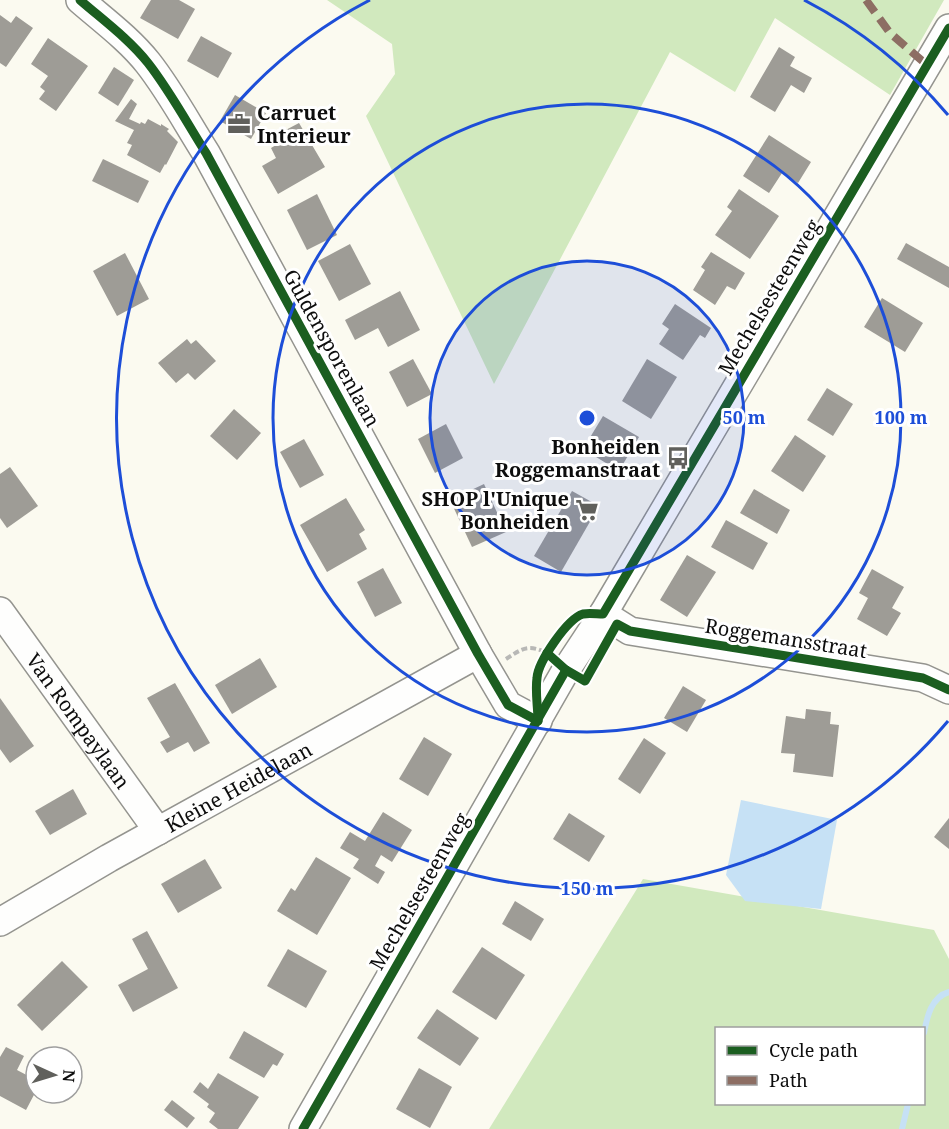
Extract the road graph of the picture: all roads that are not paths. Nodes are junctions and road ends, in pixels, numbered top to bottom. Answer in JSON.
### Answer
{"nodes":[{"id":1,"x":80,"y":0,"type":"edge"},
{"id":2,"x":949,"y":28,"type":"edge"},
{"id":3,"x":0,"y":611,"type":"edge"},
{"id":4,"x":603,"y":614,"type":"junction"},
{"id":5,"x":483,"y":662,"type":"junction"},
{"id":6,"x":949,"y":690,"type":"edge"},
{"id":7,"x":538,"y":721,"type":"junction"},
{"id":8,"x":158,"y":831,"type":"junction"},
{"id":9,"x":0,"y":922,"type":"edge"},
{"id":10,"x":303,"y":1129,"type":"edge"}],
"edges":[{"from":1,"to":5,"type":"street","name":"Guldensporenlaan"},
{"from":2,"to":4,"type":"street","name":"Mechelsesteenweg"},
{"from":3,"to":8,"type":"street","name":"Van Rompaylaan"},
{"from":4,"to":6,"type":"street","name":"Roggemansstraat"},
{"from":4,"to":7,"type":"street","name":"Mechelsesteenweg"},
{"from":5,"to":7,"type":"street","name":"Guldensporenlaan"},
{"from":5,"to":8,"type":"street","name":"Kleine Heidelaan"},
{"from":7,"to":10,"type":"street","name":"Mechelsesteenweg"},
{"from":8,"to":9,"type":"street","name":"Kleine Heidelaan"}]}
